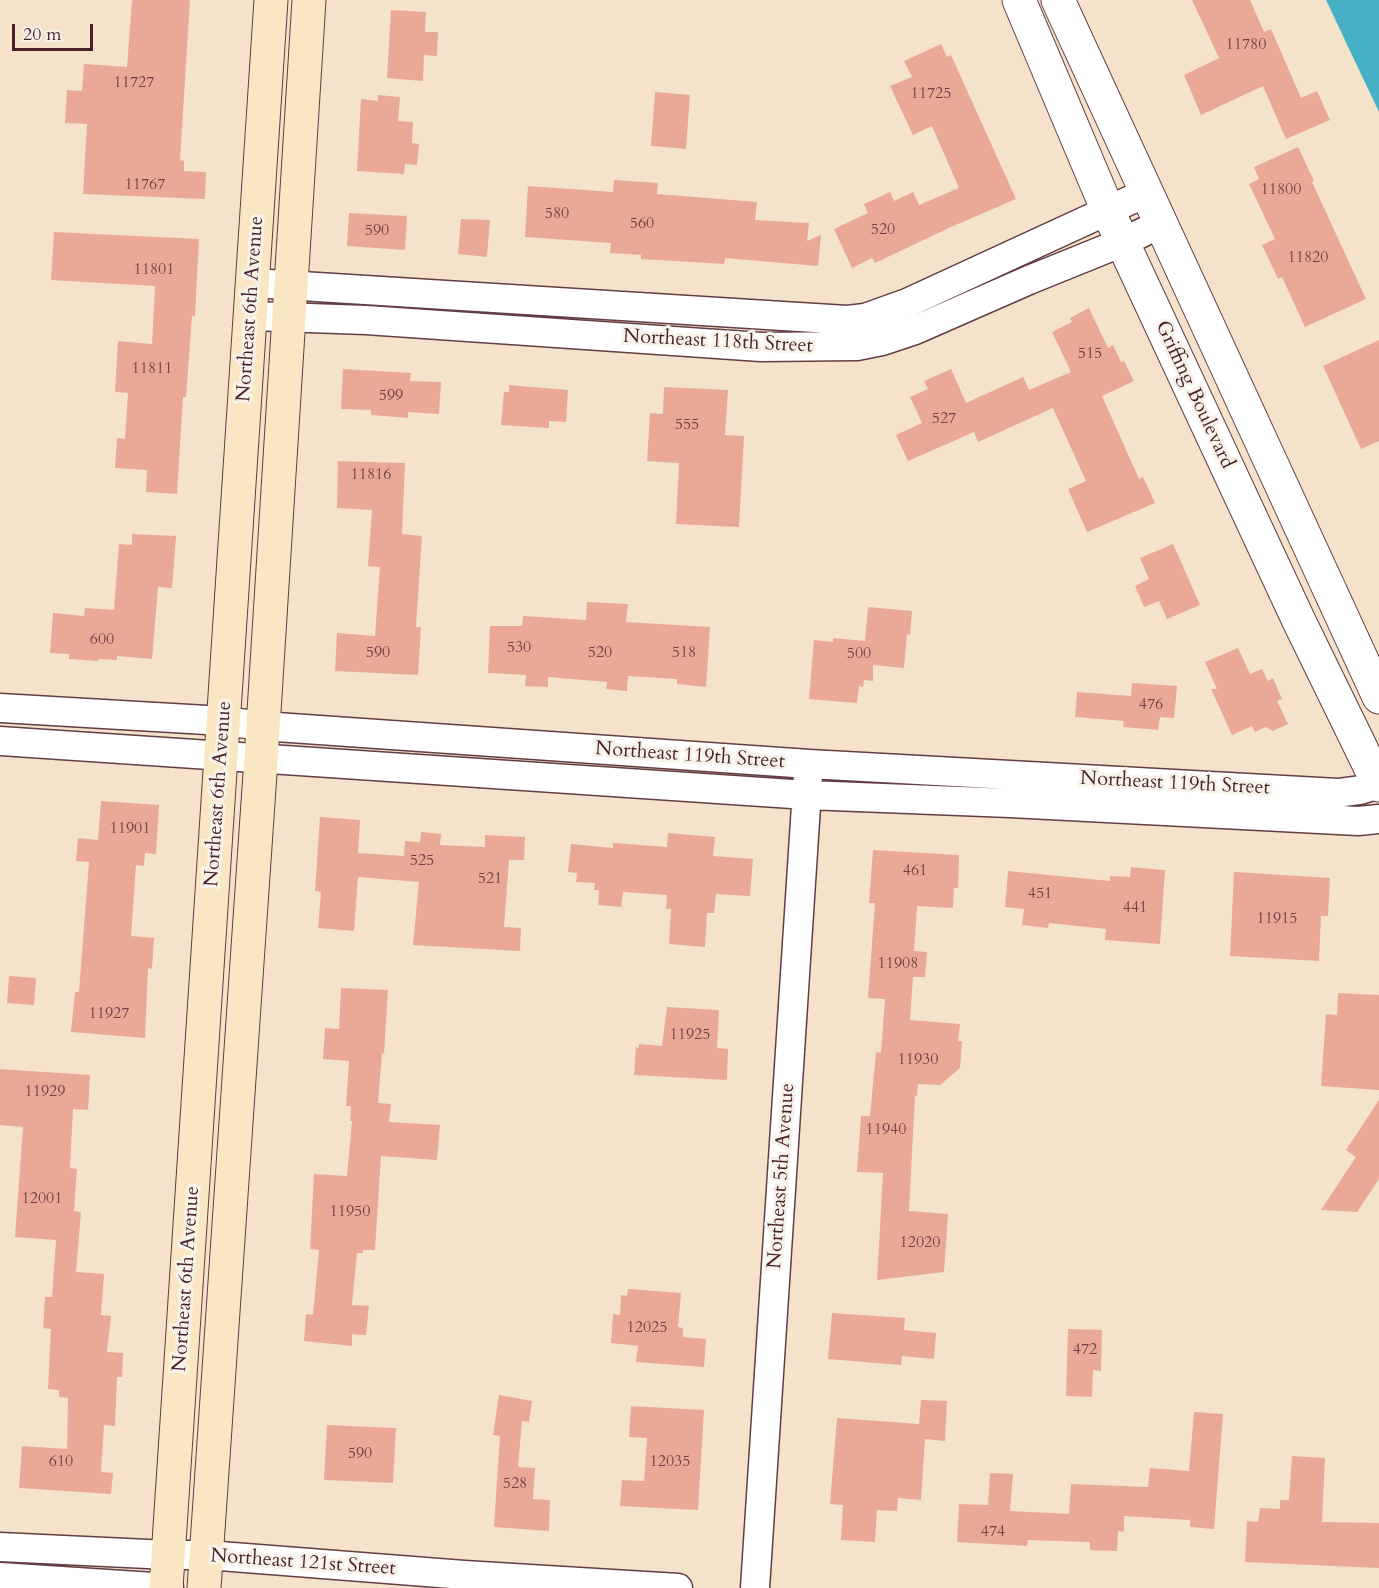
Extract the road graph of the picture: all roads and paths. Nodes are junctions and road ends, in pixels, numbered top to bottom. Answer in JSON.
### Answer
{"nodes":[{"id":1,"x":272,"y":0,"type":"edge"},
{"id":2,"x":309,"y":0,"type":"edge"},
{"id":3,"x":1019,"y":0,"type":"edge"},
{"id":4,"x":1058,"y":0,"type":"edge"},
{"id":5,"x":1148,"y":192,"type":"junction"},
{"id":6,"x":1108,"y":211,"type":"junction"},
{"id":7,"x":1162,"y":223,"type":"junction"},
{"id":8,"x":1123,"y":242,"type":"junction"},
{"id":9,"x":253,"y":283,"type":"junction"},
{"id":10,"x":291,"y":285,"type":"junction"},
{"id":11,"x":251,"y":316,"type":"junction"},
{"id":12,"x":289,"y":318,"type":"junction"},
{"id":13,"x":1379,"y":697,"type":"edge"},
{"id":14,"x":0,"y":708,"type":"edge"},
{"id":15,"x":224,"y":721,"type":"junction"},
{"id":16,"x":262,"y":726,"type":"junction"},
{"id":17,"x":0,"y":741,"type":"edge"},
{"id":18,"x":222,"y":756,"type":"junction"},
{"id":19,"x":261,"y":759,"type":"junction"},
{"id":20,"x":809,"y":764,"type":"junction"},
{"id":21,"x":1379,"y":785,"type":"edge"},
{"id":22,"x":807,"y":795,"type":"junction"},
{"id":23,"x":1379,"y":819,"type":"edge"},
{"id":24,"x":0,"y":1547,"type":"edge"},
{"id":25,"x":207,"y":1554,"type":"junction"},
{"id":26,"x":169,"y":1556,"type":"junction"},
{"id":27,"x":0,"y":1577,"type":"edge"},
{"id":28,"x":167,"y":1588,"type":"edge"},
{"id":29,"x":204,"y":1588,"type":"edge"},
{"id":30,"x":678,"y":1588,"type":"edge"},
{"id":31,"x":755,"y":1588,"type":"edge"}],
"edges":[{"from":1,"to":9,"type":"main road","name":"Northeast 6th Avenue"},
{"from":2,"to":10,"type":"main road","name":"Northeast 6th Avenue"},
{"from":3,"to":6,"type":"street","name":"Griffing Boulevard"},
{"from":4,"to":5,"type":"street"},
{"from":5,"to":6,"type":"street","name":"Northeast 118th Street"},
{"from":5,"to":7,"type":"street"},
{"from":6,"to":8,"type":"street","name":"Griffing Boulevard"},
{"from":6,"to":10,"type":"street","name":"Northeast 118th Street"},
{"from":7,"to":8,"type":"street","name":"Northeast 118th Street"},
{"from":7,"to":13,"type":"street"},
{"from":8,"to":12,"type":"street","name":"Northeast 118th Street"},
{"from":8,"to":21,"type":"street","name":"Griffing Boulevard"},
{"from":9,"to":10,"type":"street","name":"Northeast 118th Street"},
{"from":9,"to":11,"type":"main road","name":"Northeast 6th Avenue"},
{"from":10,"to":12,"type":"main road","name":"Northeast 6th Avenue"},
{"from":11,"to":12,"type":"street","name":"Northeast 118th Street"},
{"from":11,"to":15,"type":"main road","name":"Northeast 6th Avenue"},
{"from":12,"to":16,"type":"main road","name":"Northeast 6th Avenue"},
{"from":14,"to":15,"type":"street","name":"Northeast 119th Street"},
{"from":15,"to":16,"type":"street","name":"Northeast 119th Street"},
{"from":15,"to":18,"type":"main road","name":"Northeast 6th Avenue"},
{"from":16,"to":19,"type":"main road","name":"Northeast 6th Avenue"},
{"from":16,"to":20,"type":"street","name":"Northeast 119th Street"},
{"from":17,"to":18,"type":"street","name":"Northeast 119th Street"},
{"from":18,"to":19,"type":"street","name":"Northeast 119th Street"},
{"from":18,"to":26,"type":"main road","name":"Northeast 6th Avenue"},
{"from":19,"to":22,"type":"street","name":"Northeast 119th Street"},
{"from":19,"to":25,"type":"main road","name":"Northeast 6th Avenue"},
{"from":20,"to":21,"type":"street","name":"Northeast 119th Street"},
{"from":20,"to":22,"type":"street","name":"Northeast 5th Avenue"},
{"from":22,"to":23,"type":"street","name":"Northeast 119th Street"},
{"from":22,"to":31,"type":"street","name":"Northeast 5th Avenue"},
{"from":24,"to":26,"type":"street","name":"Northeast 121st Street"},
{"from":25,"to":26,"type":"street","name":"Northeast 121st Street"},
{"from":25,"to":29,"type":"main road","name":"Northeast 6th Avenue"},
{"from":25,"to":30,"type":"street","name":"Northeast 121st Street"},
{"from":26,"to":28,"type":"main road","name":"Northeast 6th Avenue"},
{"from":27,"to":28,"type":"street"}]}
